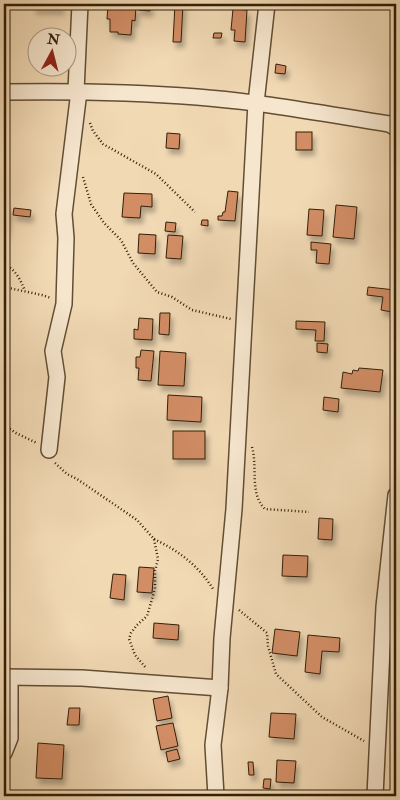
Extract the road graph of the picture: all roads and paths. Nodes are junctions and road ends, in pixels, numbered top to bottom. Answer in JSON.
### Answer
{"nodes":[{"id":1,"x":80,"y":4,"type":"edge"},
{"id":2,"x":267,"y":4,"type":"edge"},
{"id":3,"x":4,"y":92,"type":"edge"},
{"id":4,"x":77,"y":95,"type":"junction"},
{"id":5,"x":256,"y":103,"type":"junction"},
{"id":6,"x":396,"y":128,"type":"edge"},
{"id":7,"x":71,"y":153,"type":"junction"},
{"id":8,"x":195,"y":212,"type":"dead end"},
{"id":9,"x":4,"y":264,"type":"edge"},
{"id":10,"x":4,"y":287,"type":"edge"},
{"id":11,"x":25,"y":291,"type":"junction"},
{"id":12,"x":64,"y":304,"type":"junction"},
{"id":13,"x":244,"y":321,"type":"junction"},
{"id":14,"x":238,"y":424,"type":"junction"},
{"id":15,"x":4,"y":425,"type":"edge"},
{"id":16,"x":49,"y":450,"type":"junction"},
{"id":17,"x":396,"y":495,"type":"edge"},
{"id":18,"x":309,"y":512,"type":"dead end"},
{"id":19,"x":154,"y":539,"type":"junction"},
{"id":20,"x":226,"y":599,"type":"junction"},
{"id":21,"x":146,"y":668,"type":"dead end"},
{"id":22,"x":7,"y":678,"type":"edge"},
{"id":23,"x":220,"y":688,"type":"junction"},
{"id":24,"x":377,"y":749,"type":"junction"},
{"id":25,"x":4,"y":753,"type":"edge"},
{"id":26,"x":216,"y":796,"type":"edge"},
{"id":27,"x":375,"y":796,"type":"edge"}],
"edges":[{"from":1,"to":4,"type":"street"},
{"from":2,"to":5,"type":"street"},
{"from":3,"to":4,"type":"street"},
{"from":4,"to":5,"type":"street"},
{"from":4,"to":7,"type":"street"},
{"from":4,"to":8,"type":"path"},
{"from":5,"to":6,"type":"street"},
{"from":5,"to":13,"type":"street"},
{"from":7,"to":12,"type":"street"},
{"from":7,"to":13,"type":"path"},
{"from":9,"to":11,"type":"path"},
{"from":10,"to":11,"type":"path"},
{"from":11,"to":12,"type":"path"},
{"from":12,"to":16,"type":"street"},
{"from":13,"to":14,"type":"street"},
{"from":14,"to":18,"type":"path"},
{"from":14,"to":20,"type":"street"},
{"from":15,"to":16,"type":"path"},
{"from":16,"to":19,"type":"path"},
{"from":17,"to":24,"type":"street"},
{"from":19,"to":20,"type":"path"},
{"from":19,"to":21,"type":"path"},
{"from":20,"to":23,"type":"street"},
{"from":20,"to":24,"type":"path"},
{"from":22,"to":23,"type":"street"},
{"from":22,"to":25,"type":"street"},
{"from":23,"to":26,"type":"street"},
{"from":24,"to":27,"type":"street"}]}
